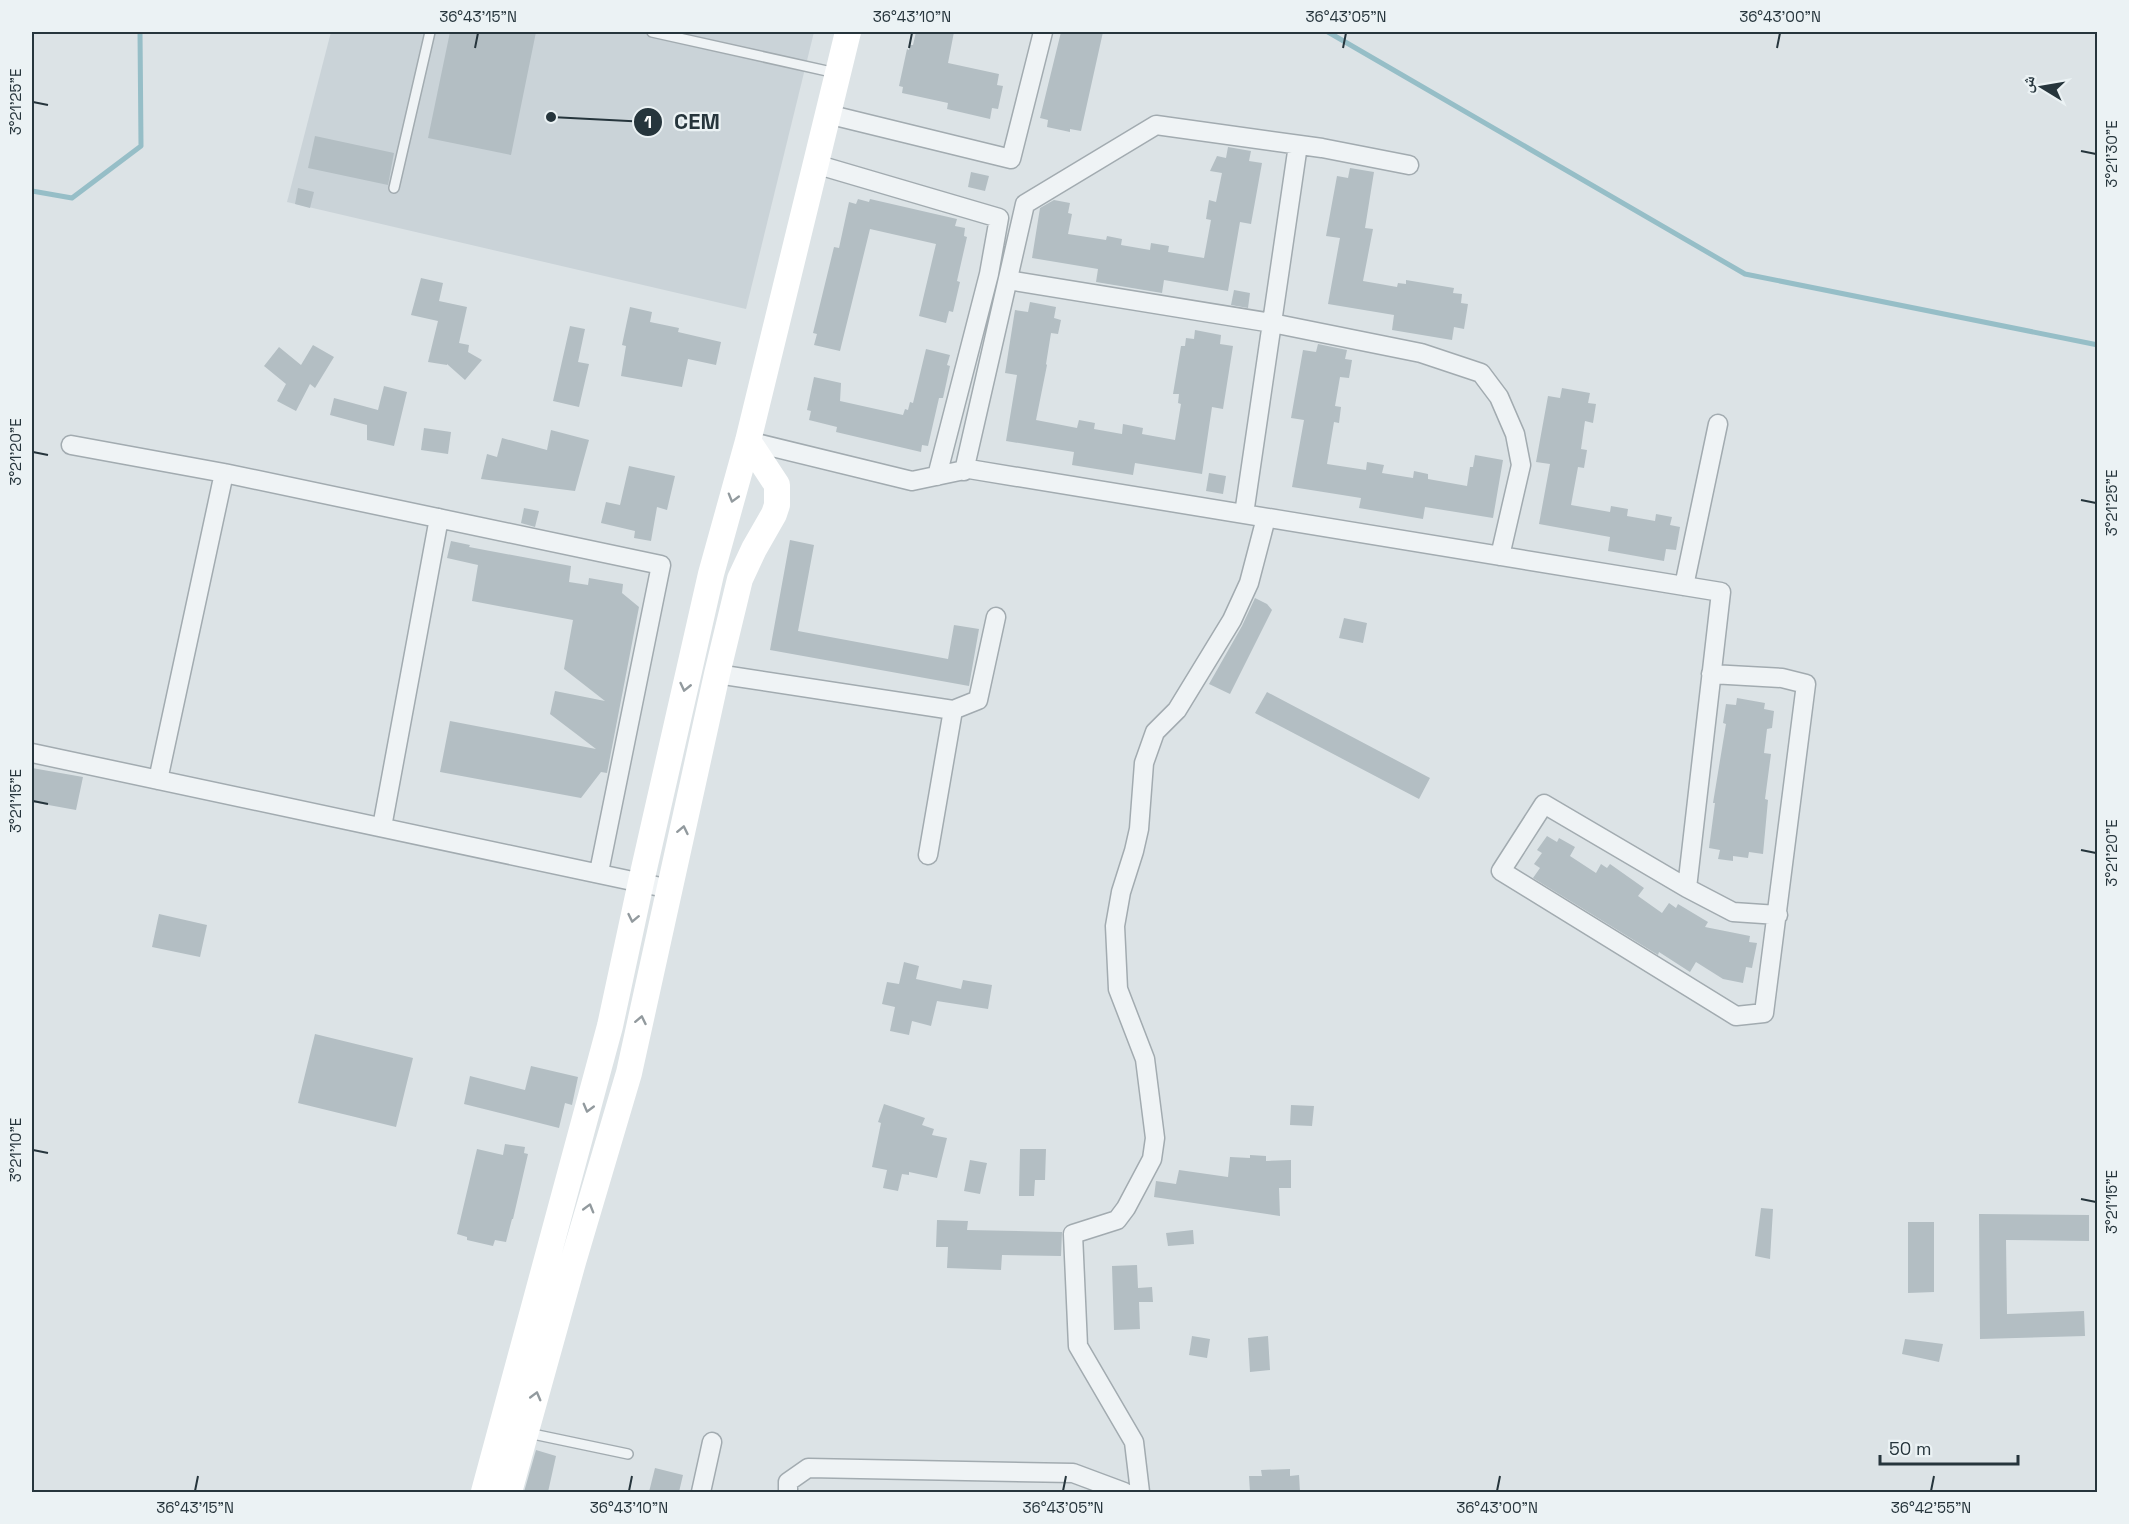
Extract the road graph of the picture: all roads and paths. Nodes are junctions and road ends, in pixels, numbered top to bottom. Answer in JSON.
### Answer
{"nodes":[{"id":1,"x":430,"y":32,"type":"edge"},
{"id":2,"x":652,"y":32,"type":"edge"},
{"id":3,"x":848,"y":32,"type":"edge"},
{"id":4,"x":1043,"y":32,"type":"edge"},
{"id":5,"x":838,"y":74,"type":"junction"},
{"id":6,"x":827,"y":114,"type":"junction"},
{"id":7,"x":1298,"y":145,"type":"junction"},
{"id":8,"x":815,"y":164,"type":"junction"},
{"id":9,"x":1409,"y":165,"type":"dead end"},
{"id":10,"x":394,"y":188,"type":"dead end"},
{"id":11,"x":1008,"y":280,"type":"junction"},
{"id":12,"x":1272,"y":323,"type":"junction"},
{"id":13,"x":1718,"y":424,"type":"dead end"},
{"id":14,"x":748,"y":441,"type":"junction"},
{"id":15,"x":71,"y":445,"type":"dead end"},
{"id":16,"x":964,"y":471,"type":"junction"},
{"id":17,"x":224,"y":473,"type":"junction"},
{"id":18,"x":937,"y":476,"type":"junction"},
{"id":19,"x":1244,"y":514,"type":"junction"},
{"id":20,"x":439,"y":518,"type":"junction"},
{"id":21,"x":1266,"y":518,"type":"junction"},
{"id":22,"x":1500,"y":556,"type":"junction"},
{"id":23,"x":1684,"y":586,"type":"junction"},
{"id":24,"x":996,"y":617,"type":"dead end"},
{"id":25,"x":717,"y":674,"type":"junction"},
{"id":26,"x":1711,"y":674,"type":"junction"},
{"id":27,"x":953,"y":710,"type":"junction"},
{"id":28,"x":32,"y":753,"type":"edge"},
{"id":29,"x":158,"y":780,"type":"junction"},
{"id":30,"x":381,"y":827,"type":"junction"},
{"id":31,"x":928,"y":855,"type":"dead end"},
{"id":32,"x":599,"y":872,"type":"junction"},
{"id":33,"x":640,"y":882,"type":"junction"},
{"id":34,"x":1687,"y":888,"type":"junction"},
{"id":35,"x":670,"y":889,"type":"junction"},
{"id":36,"x":1778,"y":915,"type":"junction"},
{"id":37,"x":526,"y":1432,"type":"junction"},
{"id":38,"x":712,"y":1442,"type":"dead end"},
{"id":39,"x":628,"y":1454,"type":"dead end"},
{"id":40,"x":484,"y":1492,"type":"edge"},
{"id":41,"x":509,"y":1492,"type":"edge"},
{"id":42,"x":701,"y":1492,"type":"edge"},
{"id":43,"x":788,"y":1492,"type":"edge"},
{"id":44,"x":1124,"y":1492,"type":"edge"},
{"id":45,"x":1140,"y":1492,"type":"edge"}],
"edges":[{"from":1,"to":10,"type":"lane"},
{"from":2,"to":5,"type":"lane"},
{"from":3,"to":5,"type":"street"},
{"from":4,"to":6,"type":"street"},
{"from":5,"to":6,"type":"street"},
{"from":6,"to":8,"type":"street"},
{"from":7,"to":9,"type":"street"},
{"from":7,"to":11,"type":"street"},
{"from":7,"to":12,"type":"street"},
{"from":8,"to":14,"type":"street"},
{"from":8,"to":18,"type":"street"},
{"from":11,"to":12,"type":"street"},
{"from":11,"to":16,"type":"street"},
{"from":12,"to":19,"type":"street"},
{"from":12,"to":22,"type":"street"},
{"from":13,"to":23,"type":"street"},
{"from":14,"to":18,"type":"street"},
{"from":14,"to":25,"type":"street"},
{"from":14,"to":33,"type":"street","one_way":true},
{"from":15,"to":17,"type":"street"},
{"from":16,"to":18,"type":"street"},
{"from":16,"to":19,"type":"street"},
{"from":17,"to":20,"type":"street"},
{"from":17,"to":29,"type":"street"},
{"from":19,"to":21,"type":"street"},
{"from":20,"to":30,"type":"street"},
{"from":20,"to":32,"type":"street"},
{"from":21,"to":22,"type":"street"},
{"from":21,"to":45,"type":"street"},
{"from":22,"to":23,"type":"street"},
{"from":23,"to":26,"type":"street"},
{"from":24,"to":27,"type":"street"},
{"from":25,"to":27,"type":"street"},
{"from":35,"to":25,"type":"street","one_way":true},
{"from":26,"to":34,"type":"street"},
{"from":26,"to":36,"type":"street"},
{"from":27,"to":31,"type":"street"},
{"from":28,"to":29,"type":"street"},
{"from":29,"to":30,"type":"street"},
{"from":30,"to":32,"type":"street"},
{"from":32,"to":33,"type":"street"},
{"from":33,"to":35,"type":"street"},
{"from":33,"to":40,"type":"street","one_way":true},
{"from":34,"to":36,"type":"street"},
{"from":34,"to":36,"type":"street"},
{"from":37,"to":35,"type":"street","one_way":true},
{"from":37,"to":39,"type":"lane"},
{"from":37,"to":41,"type":"street"},
{"from":38,"to":42,"type":"street"},
{"from":43,"to":44,"type":"street"}]}
